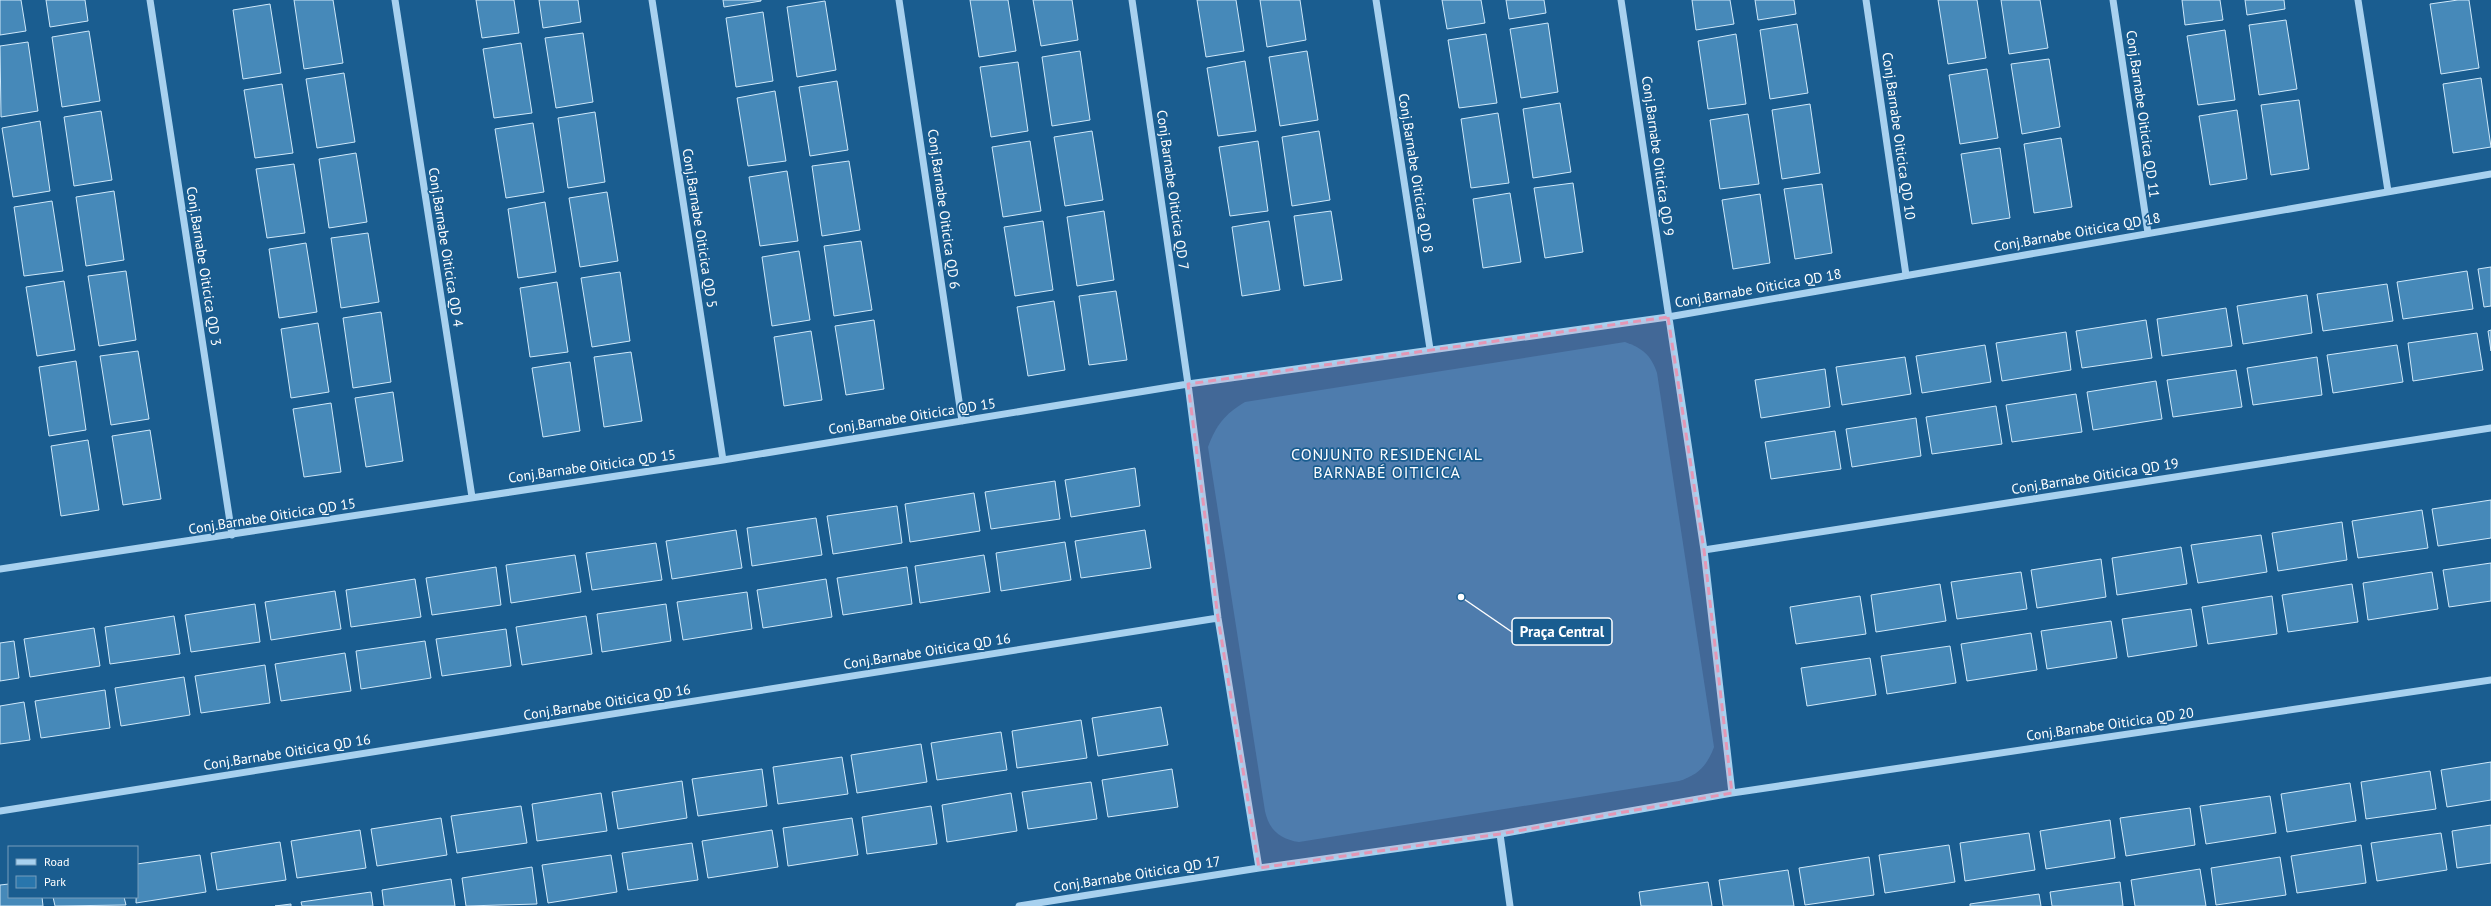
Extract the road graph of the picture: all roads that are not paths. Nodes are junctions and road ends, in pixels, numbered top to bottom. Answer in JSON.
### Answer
{"nodes":[{"id":1,"x":150,"y":0,"type":"edge"},
{"id":2,"x":395,"y":0,"type":"edge"},
{"id":3,"x":652,"y":0,"type":"edge"},
{"id":4,"x":900,"y":0,"type":"edge"},
{"id":5,"x":1132,"y":0,"type":"edge"},
{"id":6,"x":1376,"y":0,"type":"edge"},
{"id":7,"x":1621,"y":0,"type":"edge"},
{"id":8,"x":1866,"y":0,"type":"edge"},
{"id":9,"x":2113,"y":0,"type":"edge"},
{"id":10,"x":2358,"y":0,"type":"edge"},
{"id":11,"x":2491,"y":174,"type":"edge"},
{"id":12,"x":2388,"y":190,"type":"junction"},
{"id":13,"x":2148,"y":233,"type":"junction"},
{"id":14,"x":1906,"y":275,"type":"junction"},
{"id":15,"x":1668,"y":317,"type":"junction"},
{"id":16,"x":1430,"y":349,"type":"junction"},
{"id":17,"x":1188,"y":384,"type":"junction"},
{"id":18,"x":962,"y":421,"type":"junction"},
{"id":19,"x":2491,"y":428,"type":"edge"},
{"id":20,"x":723,"y":460,"type":"junction"},
{"id":21,"x":472,"y":497,"type":"junction"},
{"id":22,"x":232,"y":535,"type":"junction"},
{"id":23,"x":1704,"y":550,"type":"junction"},
{"id":24,"x":0,"y":569,"type":"edge"},
{"id":25,"x":1218,"y":618,"type":"junction"},
{"id":26,"x":2491,"y":680,"type":"edge"},
{"id":27,"x":1732,"y":793,"type":"junction"},
{"id":28,"x":0,"y":811,"type":"edge"},
{"id":29,"x":1500,"y":834,"type":"junction"},
{"id":30,"x":1259,"y":868,"type":"junction"},
{"id":31,"x":1020,"y":906,"type":"edge"},
{"id":32,"x":1510,"y":906,"type":"edge"}],
"edges":[{"from":1,"to":22,"type":"street","name":"Conj.Barnabe Oiticica QD 3"},
{"from":2,"to":21,"type":"street","name":"Conj.Barnabe Oiticica QD 4"},
{"from":3,"to":20,"type":"street","name":"Conj.Barnabe Oiticica QD 5"},
{"from":4,"to":18,"type":"street","name":"Conj.Barnabe Oiticica QD 6"},
{"from":5,"to":17,"type":"street","name":"Conj.Barnabe Oiticica QD 7"},
{"from":6,"to":16,"type":"street","name":"Conj.Barnabe Oiticica QD 8"},
{"from":7,"to":15,"type":"street","name":"Conj.Barnabe Oiticica QD 9"},
{"from":8,"to":14,"type":"street","name":"Conj.Barnabe Oiticica QD 10"},
{"from":9,"to":13,"type":"street","name":"Conj.Barnabe Oiticica QD 11"},
{"from":10,"to":12,"type":"street"},
{"from":11,"to":12,"type":"street","name":"Conj.Barnabe Oiticica QD 18"},
{"from":12,"to":13,"type":"street","name":"Conj.Barnabe Oiticica QD 18"},
{"from":13,"to":14,"type":"street","name":"Conj.Barnabe Oiticica QD 18"},
{"from":14,"to":15,"type":"street","name":"Conj.Barnabe Oiticica QD 18"},
{"from":15,"to":16,"type":"street","name":"Conj.Barnabe Oiticica QD 18"},
{"from":15,"to":23,"type":"street","name":"Conj.Barnabe Oiticica QD 9"},
{"from":16,"to":17,"type":"street","name":"Conj.Barnabe Oiticica QD 15"},
{"from":17,"to":18,"type":"street","name":"Conj.Barnabe Oiticica QD 15"},
{"from":17,"to":25,"type":"street","name":"Conj.Barnabe Oiticica QD 7"},
{"from":18,"to":20,"type":"street","name":"Conj.Barnabe Oiticica QD 15"},
{"from":19,"to":23,"type":"street","name":"Conj.Barnabe Oiticica QD 19"},
{"from":20,"to":21,"type":"street","name":"Conj.Barnabe Oiticica QD 15"},
{"from":21,"to":22,"type":"street","name":"Conj.Barnabe Oiticica QD 15"},
{"from":22,"to":24,"type":"street","name":"Conj.Barnabe Oiticica QD 15"},
{"from":23,"to":27,"type":"street","name":"Conj.Barnabe Oiticica QD 9"},
{"from":25,"to":28,"type":"street","name":"Conj.Barnabe Oiticica QD 16"},
{"from":25,"to":30,"type":"street","name":"Conj.Barnabe Oiticica QD 7"},
{"from":26,"to":27,"type":"street","name":"Conj.Barnabe Oiticica QD 20"},
{"from":27,"to":29,"type":"street","name":"Conj.Barnabe Oiticica QD 20"},
{"from":29,"to":30,"type":"street","name":"Conj.Barnabe Oiticica QD 17"},
{"from":29,"to":32,"type":"street"},
{"from":30,"to":31,"type":"street","name":"Conj.Barnabe Oiticica QD 17"}]}
